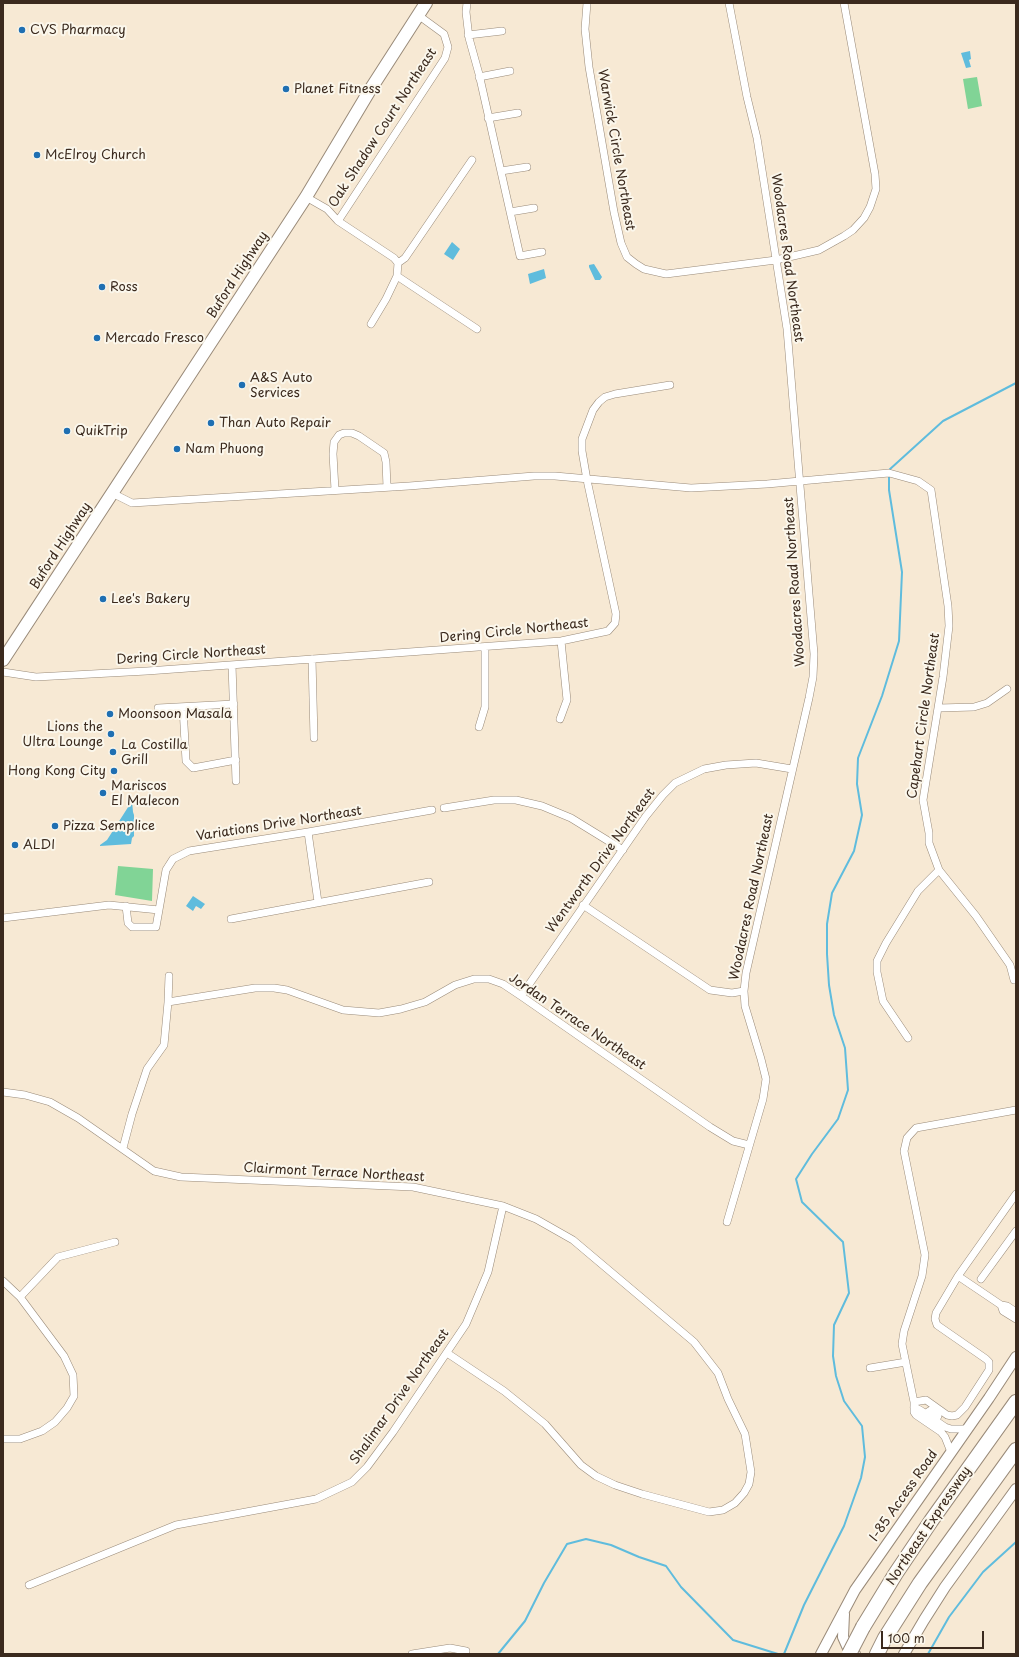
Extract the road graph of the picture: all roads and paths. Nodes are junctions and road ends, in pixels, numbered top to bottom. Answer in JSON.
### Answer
{"nodes":[{"id":1,"x":426,"y":3,"type":"edge"},
{"id":2,"x":467,"y":3,"type":"edge"},
{"id":3,"x":587,"y":3,"type":"edge"},
{"id":4,"x":729,"y":3,"type":"edge"},
{"id":5,"x":844,"y":3,"type":"edge"},
{"id":6,"x":418,"y":15,"type":"junction"},
{"id":7,"x":502,"y":31,"type":"dead end"},
{"id":8,"x":468,"y":35,"type":"junction"},
{"id":9,"x":510,"y":71,"type":"dead end"},
{"id":10,"x":480,"y":77,"type":"junction"},
{"id":11,"x":518,"y":113,"type":"dead end"},
{"id":12,"x":488,"y":118,"type":"junction"},
{"id":13,"x":472,"y":160,"type":"dead end"},
{"id":14,"x":526,"y":167,"type":"dead end"},
{"id":15,"x":501,"y":171,"type":"junction"},
{"id":16,"x":306,"y":197,"type":"junction"},
{"id":17,"x":534,"y":208,"type":"dead end"},
{"id":18,"x":510,"y":212,"type":"junction"},
{"id":19,"x":338,"y":221,"type":"junction"},
{"id":20,"x":542,"y":252,"type":"dead end"},
{"id":21,"x":776,"y":260,"type":"junction"},
{"id":22,"x":398,"y":263,"type":"junction"},
{"id":23,"x":397,"y":276,"type":"junction"},
{"id":24,"x":371,"y":324,"type":"dead end"},
{"id":25,"x":477,"y":329,"type":"dead end"},
{"id":26,"x":670,"y":384,"type":"dead end"},
{"id":27,"x":587,"y":480,"type":"junction"},
{"id":28,"x":800,"y":480,"type":"junction"},
{"id":29,"x":387,"y":487,"type":"junction"},
{"id":30,"x":335,"y":490,"type":"junction"},
{"id":31,"x":112,"y":493,"type":"junction"},
{"id":32,"x":561,"y":641,"type":"junction"},
{"id":33,"x":485,"y":647,"type":"junction"},
{"id":34,"x":3,"y":659,"type":"edge"},
{"id":35,"x":312,"y":659,"type":"junction"},
{"id":36,"x":232,"y":665,"type":"junction"},
{"id":37,"x":3,"y":672,"type":"edge"},
{"id":38,"x":1007,"y":688,"type":"dead end"},
{"id":39,"x":234,"y":704,"type":"junction"},
{"id":40,"x":183,"y":707,"type":"junction"},
{"id":41,"x":158,"y":708,"type":"dead end"},
{"id":42,"x":938,"y":708,"type":"junction"},
{"id":43,"x":560,"y":719,"type":"dead end"},
{"id":44,"x":479,"y":727,"type":"dead end"},
{"id":45,"x":314,"y":738,"type":"dead end"},
{"id":46,"x":236,"y":760,"type":"junction"},
{"id":47,"x":792,"y":769,"type":"junction"},
{"id":48,"x":236,"y":781,"type":"dead end"},
{"id":49,"x":444,"y":808,"type":"dead end"},
{"id":50,"x":432,"y":810,"type":"dead end"},
{"id":51,"x":308,"y":832,"type":"junction"},
{"id":52,"x":623,"y":850,"type":"junction"},
{"id":53,"x":939,"y":870,"type":"junction"},
{"id":54,"x":429,"y":882,"type":"dead end"},
{"id":55,"x":318,"y":902,"type":"junction"},
{"id":56,"x":583,"y":905,"type":"junction"},
{"id":57,"x":126,"y":906,"type":"junction"},
{"id":58,"x":159,"y":910,"type":"junction"},
{"id":59,"x":3,"y":918,"type":"edge"},
{"id":60,"x":231,"y":919,"type":"dead end"},
{"id":61,"x":169,"y":976,"type":"dead end"},
{"id":62,"x":1014,"y":980,"type":"dead end"},
{"id":63,"x":744,"y":991,"type":"junction"},
{"id":64,"x":521,"y":996,"type":"junction"},
{"id":65,"x":168,"y":1002,"type":"junction"},
{"id":66,"x":908,"y":1038,"type":"dead end"},
{"id":67,"x":3,"y":1092,"type":"edge"},
{"id":68,"x":1016,"y":1110,"type":"edge"},
{"id":69,"x":749,"y":1145,"type":"junction"},
{"id":70,"x":123,"y":1148,"type":"junction"},
{"id":71,"x":1016,"y":1194,"type":"edge"},
{"id":72,"x":503,"y":1206,"type":"junction"},
{"id":73,"x":727,"y":1222,"type":"dead end"},
{"id":74,"x":1016,"y":1231,"type":"edge"},
{"id":75,"x":115,"y":1242,"type":"dead end"},
{"id":76,"x":958,"y":1276,"type":"junction"},
{"id":77,"x":981,"y":1279,"type":"dead end"},
{"id":78,"x":3,"y":1281,"type":"edge"},
{"id":79,"x":20,"y":1297,"type":"junction"},
{"id":80,"x":1015,"y":1316,"type":"edge"},
{"id":81,"x":447,"y":1353,"type":"junction"},
{"id":82,"x":1016,"y":1357,"type":"edge"},
{"id":83,"x":906,"y":1362,"type":"junction"},
{"id":84,"x":870,"y":1368,"type":"dead end"},
{"id":85,"x":1016,"y":1402,"type":"edge"},
{"id":86,"x":914,"y":1405,"type":"junction"},
{"id":87,"x":934,"y":1424,"type":"junction"},
{"id":88,"x":967,"y":1429,"type":"junction"},
{"id":89,"x":3,"y":1439,"type":"edge"},
{"id":90,"x":1016,"y":1450,"type":"edge"},
{"id":91,"x":951,"y":1452,"type":"junction"},
{"id":92,"x":1016,"y":1489,"type":"edge"},
{"id":93,"x":29,"y":1585,"type":"dead end"},
{"id":94,"x":846,"y":1604,"type":"junction"},
{"id":95,"x":466,"y":1651,"type":"dead end"},
{"id":96,"x":904,"y":1653,"type":"edge"},
{"id":97,"x":412,"y":1654,"type":"edge"},
{"id":98,"x":821,"y":1654,"type":"edge"},
{"id":99,"x":849,"y":1654,"type":"edge"},
{"id":100,"x":855,"y":1654,"type":"edge"},
{"id":101,"x":877,"y":1654,"type":"edge"}],
"edges":[{"from":1,"to":6,"type":"main road","name":"Buford Highway"},
{"from":2,"to":8,"type":"street"},
{"from":3,"to":21,"type":"street","name":"Warwick Circle Northeast"},
{"from":4,"to":21,"type":"street","name":"Woodacres Road Northeast"},
{"from":5,"to":21,"type":"street","name":"Warwick Circle Northeast"},
{"from":6,"to":16,"type":"main road","name":"Buford Highway"},
{"from":6,"to":19,"type":"street","name":"Oak Shadow Court Northeast"},
{"from":7,"to":8,"type":"street"},
{"from":8,"to":10,"type":"street"},
{"from":9,"to":10,"type":"street"},
{"from":10,"to":12,"type":"street"},
{"from":11,"to":12,"type":"street"},
{"from":12,"to":15,"type":"street"},
{"from":13,"to":22,"type":"street"},
{"from":14,"to":15,"type":"street"},
{"from":15,"to":18,"type":"street"},
{"from":16,"to":19,"type":"street"},
{"from":16,"to":31,"type":"main road","name":"Buford Highway"},
{"from":17,"to":18,"type":"street"},
{"from":18,"to":20,"type":"street"},
{"from":19,"to":22,"type":"street"},
{"from":21,"to":28,"type":"street","name":"Woodacres Road Northeast"},
{"from":22,"to":23,"type":"street"},
{"from":23,"to":24,"type":"street"},
{"from":23,"to":25,"type":"street"},
{"from":26,"to":27,"type":"street","name":"Dering Circle Northeast"},
{"from":27,"to":28,"type":"street","name":"Capehart Circle Northeast"},
{"from":27,"to":29,"type":"street"},
{"from":27,"to":32,"type":"street","name":"Dering Circle Northeast"},
{"from":28,"to":42,"type":"street","name":"Capehart Circle Northeast"},
{"from":28,"to":47,"type":"street","name":"Woodacres Road Northeast"},
{"from":29,"to":30,"type":"street"},
{"from":29,"to":30,"type":"street"},
{"from":30,"to":31,"type":"street"},
{"from":31,"to":34,"type":"main road","name":"Buford Highway"},
{"from":32,"to":33,"type":"street","name":"Dering Circle Northeast"},
{"from":32,"to":43,"type":"street"},
{"from":33,"to":35,"type":"street","name":"Dering Circle Northeast"},
{"from":33,"to":44,"type":"street"},
{"from":35,"to":36,"type":"street","name":"Dering Circle Northeast"},
{"from":35,"to":45,"type":"street"},
{"from":36,"to":37,"type":"street","name":"Dering Circle Northeast"},
{"from":36,"to":39,"type":"street"},
{"from":38,"to":42,"type":"street"},
{"from":39,"to":40,"type":"street"},
{"from":39,"to":46,"type":"street"},
{"from":40,"to":41,"type":"street"},
{"from":40,"to":46,"type":"street"},
{"from":42,"to":53,"type":"street","name":"Capehart Circle Northeast"},
{"from":46,"to":48,"type":"street"},
{"from":47,"to":52,"type":"street","name":"Wentworth Drive Northeast"},
{"from":47,"to":63,"type":"street","name":"Woodacres Road Northeast"},
{"from":49,"to":52,"type":"street"},
{"from":50,"to":51,"type":"street","name":"Variations Drive Northeast"},
{"from":51,"to":55,"type":"street"},
{"from":51,"to":58,"type":"street","name":"Variations Drive Northeast"},
{"from":52,"to":56,"type":"street","name":"Wentworth Drive Northeast"},
{"from":53,"to":62,"type":"street","name":"Capehart Circle Northeast"},
{"from":53,"to":66,"type":"street"},
{"from":54,"to":55,"type":"street"},
{"from":55,"to":60,"type":"street"},
{"from":56,"to":63,"type":"street"},
{"from":56,"to":64,"type":"street","name":"Wentworth Drive Northeast"},
{"from":57,"to":58,"type":"street"},
{"from":57,"to":58,"type":"street","name":"Variations Drive Northeast"},
{"from":57,"to":59,"type":"street"},
{"from":61,"to":65,"type":"street"},
{"from":63,"to":69,"type":"street","name":"Woodacres Road Northeast"},
{"from":64,"to":65,"type":"street","name":"Jordan Terrace Northeast"},
{"from":64,"to":69,"type":"street","name":"Jordan Terrace Northeast"},
{"from":65,"to":70,"type":"street"},
{"from":67,"to":70,"type":"street","name":"Clairmont Terrace Northeast"},
{"from":68,"to":83,"type":"street"},
{"from":69,"to":73,"type":"street","name":"Woodacres Road Northeast"},
{"from":70,"to":72,"type":"street","name":"Clairmont Terrace Northeast"},
{"from":71,"to":76,"type":"street"},
{"from":72,"to":81,"type":"street","name":"Shalimar Drive Northeast"},
{"from":72,"to":81,"type":"street","name":"Clairmont Terrace Northeast"},
{"from":74,"to":77,"type":"street"},
{"from":75,"to":79,"type":"street"},
{"from":76,"to":80,"type":"street"},
{"from":76,"to":86,"type":"street"},
{"from":78,"to":79,"type":"street"},
{"from":79,"to":89,"type":"street"},
{"from":81,"to":93,"type":"street","name":"Shalimar Drive Northeast"},
{"from":82,"to":88,"type":"main road","name":"I-85 Access Road"},
{"from":83,"to":84,"type":"street"},
{"from":83,"to":86,"type":"street"},
{"from":85,"to":99,"type":"highway","name":"Northeast Expressway","bridge":true},
{"from":86,"to":87,"type":"street"},
{"from":87,"to":88,"type":"street"},
{"from":87,"to":91,"type":"street"},
{"from":88,"to":91,"type":"main road","name":"I-85 Access Road"},
{"from":90,"to":101,"type":"highway","name":"Northeast Expressway"},
{"from":91,"to":94,"type":"main road","name":"I-85 Access Road"},
{"from":92,"to":96,"type":"main road"},
{"from":94,"to":98,"type":"main road","name":"I-85 Access Road"},
{"from":94,"to":100,"type":"main road"},
{"from":95,"to":97,"type":"street"}]}
